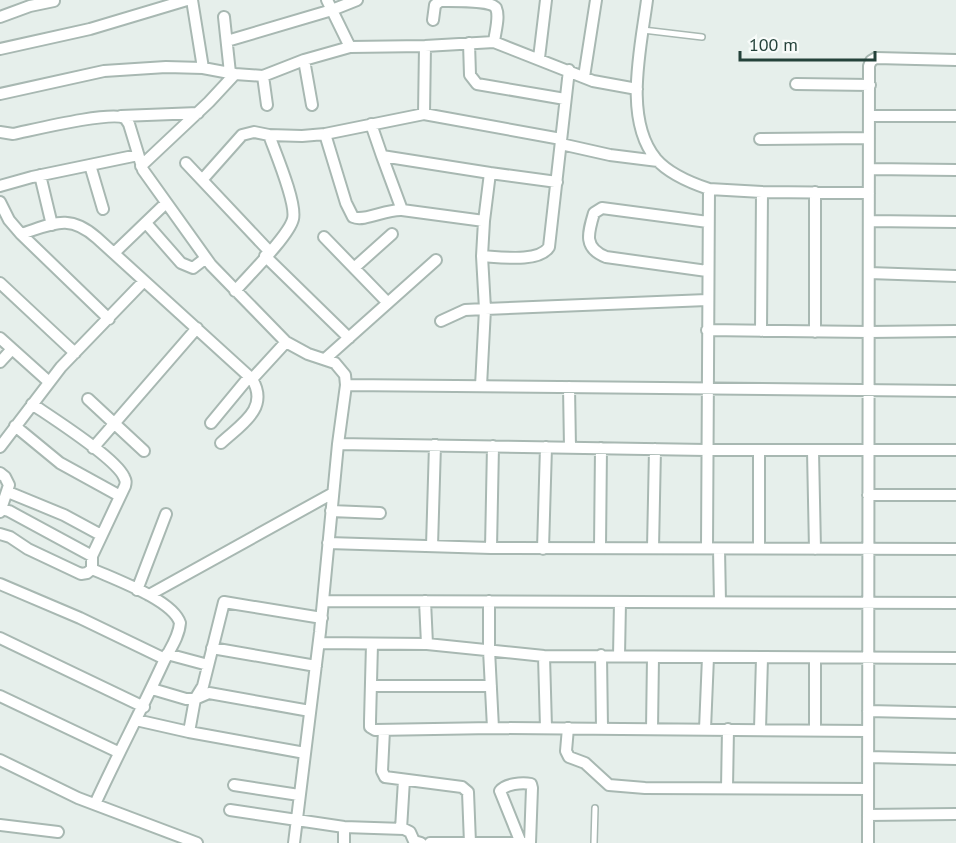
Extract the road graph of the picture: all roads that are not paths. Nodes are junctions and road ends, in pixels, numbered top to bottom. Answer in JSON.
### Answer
{"nodes":[{"id":1,"x":187,"y":0,"type":"edge"},
{"id":2,"x":192,"y":0,"type":"edge"},
{"id":3,"x":357,"y":0,"type":"edge"},
{"id":4,"x":546,"y":0,"type":"edge"},
{"id":5,"x":596,"y":0,"type":"edge"},
{"id":6,"x":646,"y":0,"type":"edge"},
{"id":7,"x":54,"y":1,"type":"edge"},
{"id":8,"x":1,"y":5,"type":"edge"},
{"id":9,"x":329,"y":5,"type":"edge"},
{"id":10,"x":224,"y":17,"type":"dead end"},
{"id":11,"x":0,"y":18,"type":"edge"},
{"id":12,"x":433,"y":20,"type":"dead end"},
{"id":13,"x":643,"y":30,"type":"junction"},
{"id":14,"x":702,"y":37,"type":"dead end"},
{"id":15,"x":227,"y":41,"type":"junction"},
{"id":16,"x":494,"y":42,"type":"junction"},
{"id":17,"x":469,"y":43,"type":"junction"},
{"id":18,"x":425,"y":46,"type":"junction"},
{"id":19,"x":350,"y":47,"type":"junction"},
{"id":20,"x":0,"y":49,"type":"edge"},
{"id":21,"x":539,"y":58,"type":"junction"},
{"id":22,"x":304,"y":60,"type":"junction"},
{"id":23,"x":956,"y":60,"type":"edge"},
{"id":24,"x":202,"y":68,"type":"junction"},
{"id":25,"x":568,"y":70,"type":"junction"},
{"id":26,"x":233,"y":74,"type":"junction"},
{"id":27,"x":263,"y":76,"type":"junction"},
{"id":28,"x":584,"y":77,"type":"junction"},
{"id":29,"x":796,"y":84,"type":"dead end"},
{"id":30,"x":870,"y":85,"type":"junction"},
{"id":31,"x":637,"y":89,"type":"junction"},
{"id":32,"x":0,"y":94,"type":"edge"},
{"id":33,"x":566,"y":99,"type":"junction"},
{"id":34,"x":267,"y":105,"type":"dead end"},
{"id":35,"x":312,"y":105,"type":"dead end"},
{"id":36,"x":198,"y":113,"type":"junction"},
{"id":37,"x":424,"y":114,"type":"junction"},
{"id":38,"x":121,"y":116,"type":"junction"},
{"id":39,"x":870,"y":116,"type":"junction"},
{"id":40,"x":956,"y":116,"type":"edge"},
{"id":41,"x":371,"y":124,"type":"junction"},
{"id":42,"x":0,"y":132,"type":"edge"},
{"id":43,"x":325,"y":134,"type":"junction"},
{"id":44,"x":269,"y":135,"type":"junction"},
{"id":45,"x":870,"y":138,"type":"junction"},
{"id":46,"x":760,"y":140,"type":"dead end"},
{"id":47,"x":561,"y":142,"type":"junction"},
{"id":48,"x":138,"y":155,"type":"junction"},
{"id":49,"x":382,"y":156,"type":"junction"},
{"id":50,"x":658,"y":161,"type":"junction"},
{"id":51,"x":186,"y":163,"type":"dead end"},
{"id":52,"x":90,"y":165,"type":"junction"},
{"id":53,"x":141,"y":166,"type":"junction"},
{"id":54,"x":870,"y":169,"type":"junction"},
{"id":55,"x":956,"y":170,"type":"edge"},
{"id":56,"x":490,"y":173,"type":"junction"},
{"id":57,"x":40,"y":175,"type":"junction"},
{"id":58,"x":202,"y":180,"type":"junction"},
{"id":59,"x":557,"y":182,"type":"junction"},
{"id":60,"x":0,"y":186,"type":"edge"},
{"id":61,"x":709,"y":189,"type":"junction"},
{"id":62,"x":762,"y":192,"type":"junction"},
{"id":63,"x":815,"y":192,"type":"junction"},
{"id":64,"x":869,"y":193,"type":"junction"},
{"id":65,"x":166,"y":203,"type":"junction"},
{"id":66,"x":1,"y":207,"type":"edge"},
{"id":67,"x":103,"y":209,"type":"dead end"},
{"id":68,"x":402,"y":210,"type":"junction"},
{"id":69,"x":484,"y":221,"type":"junction"},
{"id":70,"x":869,"y":221,"type":"junction"},
{"id":71,"x":708,"y":222,"type":"junction"},
{"id":72,"x":956,"y":222,"type":"edge"},
{"id":73,"x":146,"y":223,"type":"junction"},
{"id":74,"x":52,"y":225,"type":"junction"},
{"id":75,"x":21,"y":234,"type":"junction"},
{"id":76,"x":392,"y":234,"type":"dead end"},
{"id":77,"x":324,"y":237,"type":"dead end"},
{"id":78,"x":114,"y":254,"type":"junction"},
{"id":79,"x":267,"y":254,"type":"junction"},
{"id":80,"x":483,"y":256,"type":"junction"},
{"id":81,"x":206,"y":258,"type":"junction"},
{"id":82,"x":436,"y":260,"type":"dead end"},
{"id":83,"x":354,"y":268,"type":"junction"},
{"id":84,"x":707,"y":271,"type":"junction"},
{"id":85,"x":869,"y":273,"type":"junction"},
{"id":86,"x":956,"y":276,"type":"edge"},
{"id":87,"x":144,"y":281,"type":"junction"},
{"id":88,"x":0,"y":283,"type":"edge"},
{"id":89,"x":235,"y":291,"type":"junction"},
{"id":90,"x":707,"y":300,"type":"junction"},
{"id":91,"x":388,"y":303,"type":"junction"},
{"id":92,"x":485,"y":309,"type":"junction"},
{"id":93,"x":109,"y":319,"type":"junction"},
{"id":94,"x":441,"y":321,"type":"dead end"},
{"id":95,"x":197,"y":328,"type":"junction"},
{"id":96,"x":706,"y":330,"type":"junction"},
{"id":97,"x":761,"y":331,"type":"junction"},
{"id":98,"x":956,"y":331,"type":"edge"},
{"id":99,"x":814,"y":332,"type":"junction"},
{"id":100,"x":869,"y":332,"type":"junction"},
{"id":101,"x":0,"y":338,"type":"edge"},
{"id":102,"x":349,"y":338,"type":"junction"},
{"id":103,"x":286,"y":342,"type":"junction"},
{"id":104,"x":12,"y":349,"type":"junction"},
{"id":105,"x":75,"y":353,"type":"junction"},
{"id":106,"x":325,"y":359,"type":"junction"},
{"id":107,"x":0,"y":362,"type":"edge"},
{"id":108,"x":250,"y":378,"type":"junction"},
{"id":109,"x":49,"y":382,"type":"junction"},
{"id":110,"x":346,"y":385,"type":"junction"},
{"id":111,"x":481,"y":386,"type":"junction"},
{"id":112,"x":569,"y":387,"type":"junction"},
{"id":113,"x":706,"y":388,"type":"junction"},
{"id":114,"x":868,"y":390,"type":"junction"},
{"id":115,"x":956,"y":391,"type":"edge"},
{"id":116,"x":88,"y":399,"type":"dead end"},
{"id":117,"x":32,"y":404,"type":"junction"},
{"id":118,"x":115,"y":423,"type":"junction"},
{"id":119,"x":211,"y":423,"type":"dead end"},
{"id":120,"x":15,"y":426,"type":"junction"},
{"id":121,"x":221,"y":443,"type":"dead end"},
{"id":122,"x":338,"y":444,"type":"junction"},
{"id":123,"x":435,"y":446,"type":"junction"},
{"id":124,"x":493,"y":446,"type":"junction"},
{"id":125,"x":0,"y":447,"type":"edge"},
{"id":126,"x":93,"y":447,"type":"junction"},
{"id":127,"x":546,"y":447,"type":"junction"},
{"id":128,"x":570,"y":448,"type":"junction"},
{"id":129,"x":601,"y":448,"type":"junction"},
{"id":130,"x":655,"y":449,"type":"junction"},
{"id":131,"x":706,"y":450,"type":"junction"},
{"id":132,"x":759,"y":450,"type":"junction"},
{"id":133,"x":956,"y":450,"type":"edge"},
{"id":134,"x":144,"y":451,"type":"dead end"},
{"id":135,"x":813,"y":451,"type":"junction"},
{"id":136,"x":868,"y":451,"type":"junction"},
{"id":137,"x":0,"y":473,"type":"edge"},
{"id":138,"x":8,"y":492,"type":"junction"},
{"id":139,"x":333,"y":493,"type":"junction"},
{"id":140,"x":868,"y":495,"type":"junction"},
{"id":141,"x":956,"y":495,"type":"edge"},
{"id":142,"x":120,"y":496,"type":"junction"},
{"id":143,"x":1,"y":510,"type":"edge"},
{"id":144,"x":331,"y":511,"type":"junction"},
{"id":145,"x":380,"y":513,"type":"dead end"},
{"id":146,"x":166,"y":514,"type":"dead end"},
{"id":147,"x":0,"y":534,"type":"edge"},
{"id":148,"x":101,"y":536,"type":"junction"},
{"id":149,"x":328,"y":543,"type":"junction"},
{"id":150,"x":432,"y":546,"type":"junction"},
{"id":151,"x":600,"y":547,"type":"junction"},
{"id":152,"x":491,"y":548,"type":"junction"},
{"id":153,"x":653,"y":548,"type":"junction"},
{"id":154,"x":707,"y":548,"type":"junction"},
{"id":155,"x":543,"y":549,"type":"junction"},
{"id":156,"x":719,"y":549,"type":"junction"},
{"id":157,"x":759,"y":549,"type":"junction"},
{"id":158,"x":815,"y":549,"type":"junction"},
{"id":159,"x":868,"y":549,"type":"junction"},
{"id":160,"x":956,"y":549,"type":"edge"},
{"id":161,"x":92,"y":556,"type":"junction"},
{"id":162,"x":92,"y":569,"type":"junction"},
{"id":163,"x":0,"y":584,"type":"edge"},
{"id":164,"x":137,"y":590,"type":"junction"},
{"id":165,"x":149,"y":596,"type":"junction"},
{"id":166,"x":323,"y":601,"type":"junction"},
{"id":167,"x":425,"y":601,"type":"junction"},
{"id":168,"x":489,"y":601,"type":"junction"},
{"id":169,"x":620,"y":602,"type":"junction"},
{"id":170,"x":720,"y":602,"type":"junction"},
{"id":171,"x":867,"y":602,"type":"junction"},
{"id":172,"x":956,"y":603,"type":"edge"},
{"id":173,"x":322,"y":618,"type":"junction"},
{"id":174,"x":0,"y":638,"type":"edge"},
{"id":175,"x":319,"y":644,"type":"junction"},
{"id":176,"x":372,"y":644,"type":"junction"},
{"id":177,"x":427,"y":645,"type":"junction"},
{"id":178,"x":212,"y":648,"type":"junction"},
{"id":179,"x":489,"y":651,"type":"junction"},
{"id":180,"x":601,"y":655,"type":"junction"},
{"id":181,"x":544,"y":656,"type":"junction"},
{"id":182,"x":619,"y":656,"type":"junction"},
{"id":183,"x":166,"y":657,"type":"junction"},
{"id":184,"x":653,"y":657,"type":"junction"},
{"id":185,"x":708,"y":657,"type":"junction"},
{"id":186,"x":762,"y":658,"type":"junction"},
{"id":187,"x":815,"y":658,"type":"junction"},
{"id":188,"x":956,"y":658,"type":"edge"},
{"id":189,"x":867,"y":659,"type":"junction"},
{"id":190,"x":208,"y":665,"type":"junction"},
{"id":191,"x":316,"y":666,"type":"junction"},
{"id":192,"x":372,"y":686,"type":"junction"},
{"id":193,"x":491,"y":686,"type":"junction"},
{"id":194,"x":152,"y":689,"type":"junction"},
{"id":195,"x":0,"y":696,"type":"edge"},
{"id":196,"x":195,"y":699,"type":"junction"},
{"id":197,"x":144,"y":707,"type":"junction"},
{"id":198,"x":310,"y":711,"type":"junction"},
{"id":199,"x":868,"y":711,"type":"junction"},
{"id":200,"x":956,"y":712,"type":"edge"},
{"id":201,"x":136,"y":720,"type":"junction"},
{"id":202,"x":493,"y":728,"type":"junction"},
{"id":203,"x":546,"y":728,"type":"junction"},
{"id":204,"x":568,"y":728,"type":"junction"},
{"id":205,"x":602,"y":728,"type":"junction"},
{"id":206,"x":652,"y":729,"type":"junction"},
{"id":207,"x":705,"y":729,"type":"junction"},
{"id":208,"x":728,"y":729,"type":"junction"},
{"id":209,"x":760,"y":729,"type":"junction"},
{"id":210,"x":384,"y":730,"type":"junction"},
{"id":211,"x":815,"y":730,"type":"junction"},
{"id":212,"x":868,"y":731,"type":"junction"},
{"id":213,"x":189,"y":732,"type":"junction"},
{"id":214,"x":118,"y":752,"type":"junction"},
{"id":215,"x":304,"y":753,"type":"junction"},
{"id":216,"x":868,"y":757,"type":"junction"},
{"id":217,"x":956,"y":759,"type":"edge"},
{"id":218,"x":0,"y":760,"type":"edge"},
{"id":219,"x":404,"y":780,"type":"junction"},
{"id":220,"x":234,"y":785,"type":"dead end"},
{"id":221,"x":727,"y":788,"type":"junction"},
{"id":222,"x":868,"y":789,"type":"junction"},
{"id":223,"x":299,"y":795,"type":"junction"},
{"id":224,"x":95,"y":804,"type":"junction"},
{"id":225,"x":595,"y":808,"type":"dead end"},
{"id":226,"x":230,"y":810,"type":"dead end"},
{"id":227,"x":956,"y":814,"type":"edge"},
{"id":228,"x":868,"y":815,"type":"junction"},
{"id":229,"x":296,"y":820,"type":"junction"},
{"id":230,"x":0,"y":825,"type":"edge"},
{"id":231,"x":344,"y":827,"type":"junction"},
{"id":232,"x":401,"y":829,"type":"junction"},
{"id":233,"x":58,"y":831,"type":"dead end"},
{"id":234,"x":197,"y":843,"type":"edge"},
{"id":235,"x":294,"y":843,"type":"edge"},
{"id":236,"x":344,"y":843,"type":"edge"},
{"id":237,"x":421,"y":843,"type":"edge"},
{"id":238,"x":430,"y":843,"type":"edge"},
{"id":239,"x":470,"y":843,"type":"edge"},
{"id":240,"x":521,"y":843,"type":"edge"},
{"id":241,"x":528,"y":843,"type":"edge"},
{"id":242,"x":594,"y":843,"type":"edge"},
{"id":243,"x":868,"y":843,"type":"edge"}],
"edges":[{"from":1,"to":20,"type":"street"},
{"from":2,"to":24,"type":"street"},
{"from":3,"to":9,"type":"street"},
{"from":4,"to":21,"type":"street"},
{"from":5,"to":28,"type":"street"},
{"from":6,"to":13,"type":"street"},
{"from":7,"to":11,"type":"street"},
{"from":8,"to":11,"type":"street"},
{"from":9,"to":15,"type":"street"},
{"from":9,"to":19,"type":"street"},
{"from":10,"to":15,"type":"street"},
{"from":12,"to":16,"type":"street"},
{"from":13,"to":14,"type":"lane"},
{"from":13,"to":31,"type":"street"},
{"from":15,"to":26,"type":"street"},
{"from":16,"to":17,"type":"street"},
{"from":16,"to":21,"type":"street"},
{"from":17,"to":18,"type":"street"},
{"from":17,"to":33,"type":"street"},
{"from":18,"to":19,"type":"street"},
{"from":18,"to":37,"type":"street"},
{"from":19,"to":22,"type":"street"},
{"from":21,"to":25,"type":"street"},
{"from":22,"to":27,"type":"street"},
{"from":22,"to":35,"type":"street"},
{"from":23,"to":30,"type":"street"},
{"from":24,"to":26,"type":"street"},
{"from":24,"to":32,"type":"street"},
{"from":25,"to":28,"type":"street"},
{"from":25,"to":33,"type":"street"},
{"from":26,"to":27,"type":"street"},
{"from":26,"to":36,"type":"street"},
{"from":27,"to":34,"type":"street"},
{"from":28,"to":31,"type":"street"},
{"from":29,"to":30,"type":"street"},
{"from":30,"to":39,"type":"street"},
{"from":31,"to":50,"type":"street"},
{"from":33,"to":47,"type":"street"},
{"from":36,"to":38,"type":"street"},
{"from":36,"to":53,"type":"street"},
{"from":37,"to":41,"type":"street"},
{"from":37,"to":47,"type":"street"},
{"from":38,"to":42,"type":"street"},
{"from":38,"to":48,"type":"street"},
{"from":39,"to":40,"type":"street"},
{"from":39,"to":45,"type":"street"},
{"from":41,"to":43,"type":"street"},
{"from":41,"to":49,"type":"street"},
{"from":43,"to":44,"type":"street"},
{"from":43,"to":68,"type":"street"},
{"from":44,"to":58,"type":"street"},
{"from":44,"to":79,"type":"street"},
{"from":45,"to":46,"type":"street"},
{"from":45,"to":54,"type":"street"},
{"from":47,"to":50,"type":"street"},
{"from":47,"to":59,"type":"street"},
{"from":48,"to":52,"type":"street"},
{"from":48,"to":53,"type":"street"},
{"from":49,"to":56,"type":"street"},
{"from":49,"to":68,"type":"street"},
{"from":50,"to":61,"type":"street"},
{"from":51,"to":58,"type":"street"},
{"from":52,"to":57,"type":"street"},
{"from":52,"to":67,"type":"street"},
{"from":53,"to":65,"type":"street"},
{"from":54,"to":55,"type":"street"},
{"from":54,"to":64,"type":"street"},
{"from":56,"to":59,"type":"street"},
{"from":56,"to":69,"type":"street"},
{"from":57,"to":60,"type":"street"},
{"from":57,"to":74,"type":"street"},
{"from":58,"to":79,"type":"street"},
{"from":59,"to":80,"type":"street"},
{"from":61,"to":62,"type":"street"},
{"from":61,"to":71,"type":"street"},
{"from":62,"to":63,"type":"street"},
{"from":62,"to":97,"type":"street"},
{"from":63,"to":64,"type":"street"},
{"from":63,"to":99,"type":"street"},
{"from":64,"to":70,"type":"street"},
{"from":65,"to":73,"type":"street"},
{"from":65,"to":81,"type":"street"},
{"from":66,"to":75,"type":"street"},
{"from":68,"to":69,"type":"street"},
{"from":69,"to":80,"type":"street"},
{"from":70,"to":72,"type":"street"},
{"from":70,"to":85,"type":"street"},
{"from":71,"to":84,"type":"street"},
{"from":71,"to":84,"type":"street"},
{"from":73,"to":78,"type":"street"},
{"from":73,"to":81,"type":"street"},
{"from":74,"to":75,"type":"street"},
{"from":74,"to":78,"type":"street"},
{"from":75,"to":93,"type":"street"},
{"from":76,"to":83,"type":"street"},
{"from":77,"to":83,"type":"street"},
{"from":78,"to":87,"type":"street"},
{"from":79,"to":89,"type":"street"},
{"from":79,"to":102,"type":"street"},
{"from":80,"to":92,"type":"street"},
{"from":81,"to":89,"type":"street"},
{"from":82,"to":91,"type":"street"},
{"from":83,"to":91,"type":"street"},
{"from":84,"to":90,"type":"street"},
{"from":85,"to":86,"type":"street"},
{"from":85,"to":100,"type":"street"},
{"from":87,"to":93,"type":"street"},
{"from":87,"to":95,"type":"street"},
{"from":88,"to":105,"type":"street"},
{"from":89,"to":103,"type":"street"},
{"from":90,"to":92,"type":"street"},
{"from":90,"to":96,"type":"street"},
{"from":91,"to":102,"type":"street"},
{"from":92,"to":94,"type":"street"},
{"from":92,"to":111,"type":"street"},
{"from":93,"to":105,"type":"street"},
{"from":95,"to":108,"type":"street"},
{"from":95,"to":118,"type":"street"},
{"from":96,"to":97,"type":"street"},
{"from":96,"to":113,"type":"street"},
{"from":97,"to":99,"type":"street"},
{"from":98,"to":100,"type":"street"},
{"from":99,"to":100,"type":"street"},
{"from":100,"to":114,"type":"street"},
{"from":101,"to":104,"type":"street"},
{"from":102,"to":106,"type":"street"},
{"from":103,"to":106,"type":"street"},
{"from":103,"to":108,"type":"street"},
{"from":104,"to":107,"type":"street"},
{"from":104,"to":109,"type":"street"},
{"from":105,"to":109,"type":"street"},
{"from":106,"to":110,"type":"street"},
{"from":108,"to":119,"type":"street"},
{"from":108,"to":121,"type":"street"},
{"from":109,"to":117,"type":"street"},
{"from":110,"to":111,"type":"street"},
{"from":110,"to":122,"type":"street"},
{"from":111,"to":112,"type":"street"},
{"from":112,"to":113,"type":"street"},
{"from":112,"to":128,"type":"street"},
{"from":113,"to":114,"type":"street"},
{"from":113,"to":131,"type":"street"},
{"from":114,"to":115,"type":"street"},
{"from":114,"to":136,"type":"street"},
{"from":116,"to":118,"type":"street"},
{"from":117,"to":120,"type":"street"},
{"from":117,"to":126,"type":"street"},
{"from":118,"to":126,"type":"street"},
{"from":118,"to":134,"type":"street"},
{"from":120,"to":125,"type":"street"},
{"from":120,"to":142,"type":"street"},
{"from":122,"to":123,"type":"street"},
{"from":122,"to":139,"type":"street"},
{"from":123,"to":124,"type":"street"},
{"from":123,"to":150,"type":"street"},
{"from":124,"to":127,"type":"street"},
{"from":124,"to":152,"type":"street"},
{"from":126,"to":142,"type":"street"},
{"from":127,"to":128,"type":"street"},
{"from":127,"to":155,"type":"street"},
{"from":128,"to":129,"type":"street"},
{"from":129,"to":130,"type":"street"},
{"from":129,"to":151,"type":"street"},
{"from":130,"to":131,"type":"street"},
{"from":130,"to":153,"type":"street"},
{"from":131,"to":132,"type":"street"},
{"from":131,"to":154,"type":"street"},
{"from":132,"to":135,"type":"street"},
{"from":132,"to":157,"type":"street"},
{"from":133,"to":136,"type":"street"},
{"from":135,"to":136,"type":"street"},
{"from":135,"to":158,"type":"street"},
{"from":136,"to":140,"type":"street"},
{"from":137,"to":138,"type":"street"},
{"from":138,"to":143,"type":"street"},
{"from":138,"to":148,"type":"street"},
{"from":139,"to":144,"type":"street"},
{"from":139,"to":165,"type":"street"},
{"from":140,"to":141,"type":"street"},
{"from":140,"to":159,"type":"street"},
{"from":142,"to":148,"type":"street"},
{"from":143,"to":161,"type":"street"},
{"from":144,"to":145,"type":"street"},
{"from":144,"to":149,"type":"street"},
{"from":146,"to":164,"type":"street"},
{"from":147,"to":162,"type":"street"},
{"from":148,"to":161,"type":"street"},
{"from":149,"to":150,"type":"street"},
{"from":149,"to":166,"type":"street"},
{"from":150,"to":152,"type":"street"},
{"from":151,"to":153,"type":"street"},
{"from":151,"to":155,"type":"street"},
{"from":152,"to":155,"type":"street"},
{"from":153,"to":154,"type":"street"},
{"from":154,"to":156,"type":"street"},
{"from":156,"to":157,"type":"street"},
{"from":156,"to":170,"type":"street"},
{"from":157,"to":158,"type":"street"},
{"from":158,"to":159,"type":"street"},
{"from":159,"to":160,"type":"street"},
{"from":159,"to":171,"type":"street"},
{"from":161,"to":162,"type":"street"},
{"from":162,"to":164,"type":"street"},
{"from":163,"to":183,"type":"street"},
{"from":164,"to":165,"type":"street"},
{"from":165,"to":183,"type":"street"},
{"from":166,"to":167,"type":"street"},
{"from":166,"to":173,"type":"street"},
{"from":167,"to":168,"type":"street"},
{"from":167,"to":177,"type":"street"},
{"from":168,"to":169,"type":"street"},
{"from":168,"to":179,"type":"street"},
{"from":169,"to":170,"type":"street"},
{"from":169,"to":182,"type":"street"},
{"from":170,"to":171,"type":"street"},
{"from":171,"to":172,"type":"street"},
{"from":171,"to":189,"type":"street"},
{"from":173,"to":175,"type":"street"},
{"from":173,"to":178,"type":"street"},
{"from":174,"to":197,"type":"street"},
{"from":175,"to":176,"type":"street"},
{"from":175,"to":191,"type":"street"},
{"from":176,"to":177,"type":"street"},
{"from":176,"to":192,"type":"street"},
{"from":177,"to":179,"type":"street"},
{"from":178,"to":190,"type":"street"},
{"from":178,"to":191,"type":"street"},
{"from":179,"to":181,"type":"street"},
{"from":179,"to":193,"type":"street"},
{"from":180,"to":181,"type":"street"},
{"from":180,"to":182,"type":"street"},
{"from":180,"to":205,"type":"street"},
{"from":181,"to":203,"type":"street"},
{"from":182,"to":184,"type":"street"},
{"from":183,"to":190,"type":"street"},
{"from":183,"to":194,"type":"street"},
{"from":184,"to":185,"type":"street"},
{"from":184,"to":206,"type":"street"},
{"from":185,"to":186,"type":"street"},
{"from":185,"to":207,"type":"street"},
{"from":186,"to":187,"type":"street"},
{"from":186,"to":209,"type":"street"},
{"from":187,"to":189,"type":"street"},
{"from":187,"to":211,"type":"street"},
{"from":188,"to":189,"type":"street"},
{"from":189,"to":199,"type":"street"},
{"from":190,"to":196,"type":"street"},
{"from":191,"to":198,"type":"street"},
{"from":192,"to":193,"type":"street"},
{"from":192,"to":210,"type":"street"},
{"from":193,"to":202,"type":"street"},
{"from":194,"to":196,"type":"street"},
{"from":194,"to":197,"type":"street"},
{"from":195,"to":214,"type":"street"},
{"from":196,"to":198,"type":"street"},
{"from":196,"to":213,"type":"street"},
{"from":197,"to":201,"type":"street"},
{"from":198,"to":215,"type":"street"},
{"from":199,"to":200,"type":"street"},
{"from":199,"to":212,"type":"street"},
{"from":201,"to":213,"type":"street"},
{"from":201,"to":214,"type":"street"},
{"from":202,"to":203,"type":"street"},
{"from":202,"to":210,"type":"street"},
{"from":203,"to":204,"type":"street"},
{"from":204,"to":205,"type":"street"},
{"from":204,"to":221,"type":"street"},
{"from":205,"to":206,"type":"street"},
{"from":206,"to":207,"type":"street"},
{"from":207,"to":208,"type":"street"},
{"from":208,"to":209,"type":"street"},
{"from":208,"to":221,"type":"street"},
{"from":209,"to":211,"type":"street"},
{"from":210,"to":219,"type":"street"},
{"from":211,"to":212,"type":"street"},
{"from":212,"to":216,"type":"street"},
{"from":213,"to":215,"type":"street"},
{"from":214,"to":224,"type":"street"},
{"from":215,"to":223,"type":"street"},
{"from":216,"to":217,"type":"street"},
{"from":216,"to":222,"type":"street"},
{"from":218,"to":224,"type":"street"},
{"from":219,"to":232,"type":"street"},
{"from":219,"to":239,"type":"street"},
{"from":220,"to":223,"type":"street"},
{"from":221,"to":222,"type":"street"},
{"from":222,"to":228,"type":"street"},
{"from":223,"to":229,"type":"street"},
{"from":224,"to":234,"type":"street"},
{"from":225,"to":242,"type":"lane"},
{"from":226,"to":229,"type":"street"},
{"from":227,"to":228,"type":"street"},
{"from":228,"to":243,"type":"street"},
{"from":229,"to":231,"type":"street"},
{"from":229,"to":235,"type":"street"},
{"from":230,"to":233,"type":"street"},
{"from":231,"to":232,"type":"street"},
{"from":231,"to":236,"type":"street"},
{"from":232,"to":237,"type":"street"},
{"from":238,"to":239,"type":"street"},
{"from":239,"to":240,"type":"street"},
{"from":240,"to":241,"type":"street"},
{"from":240,"to":241,"type":"street"}]}
